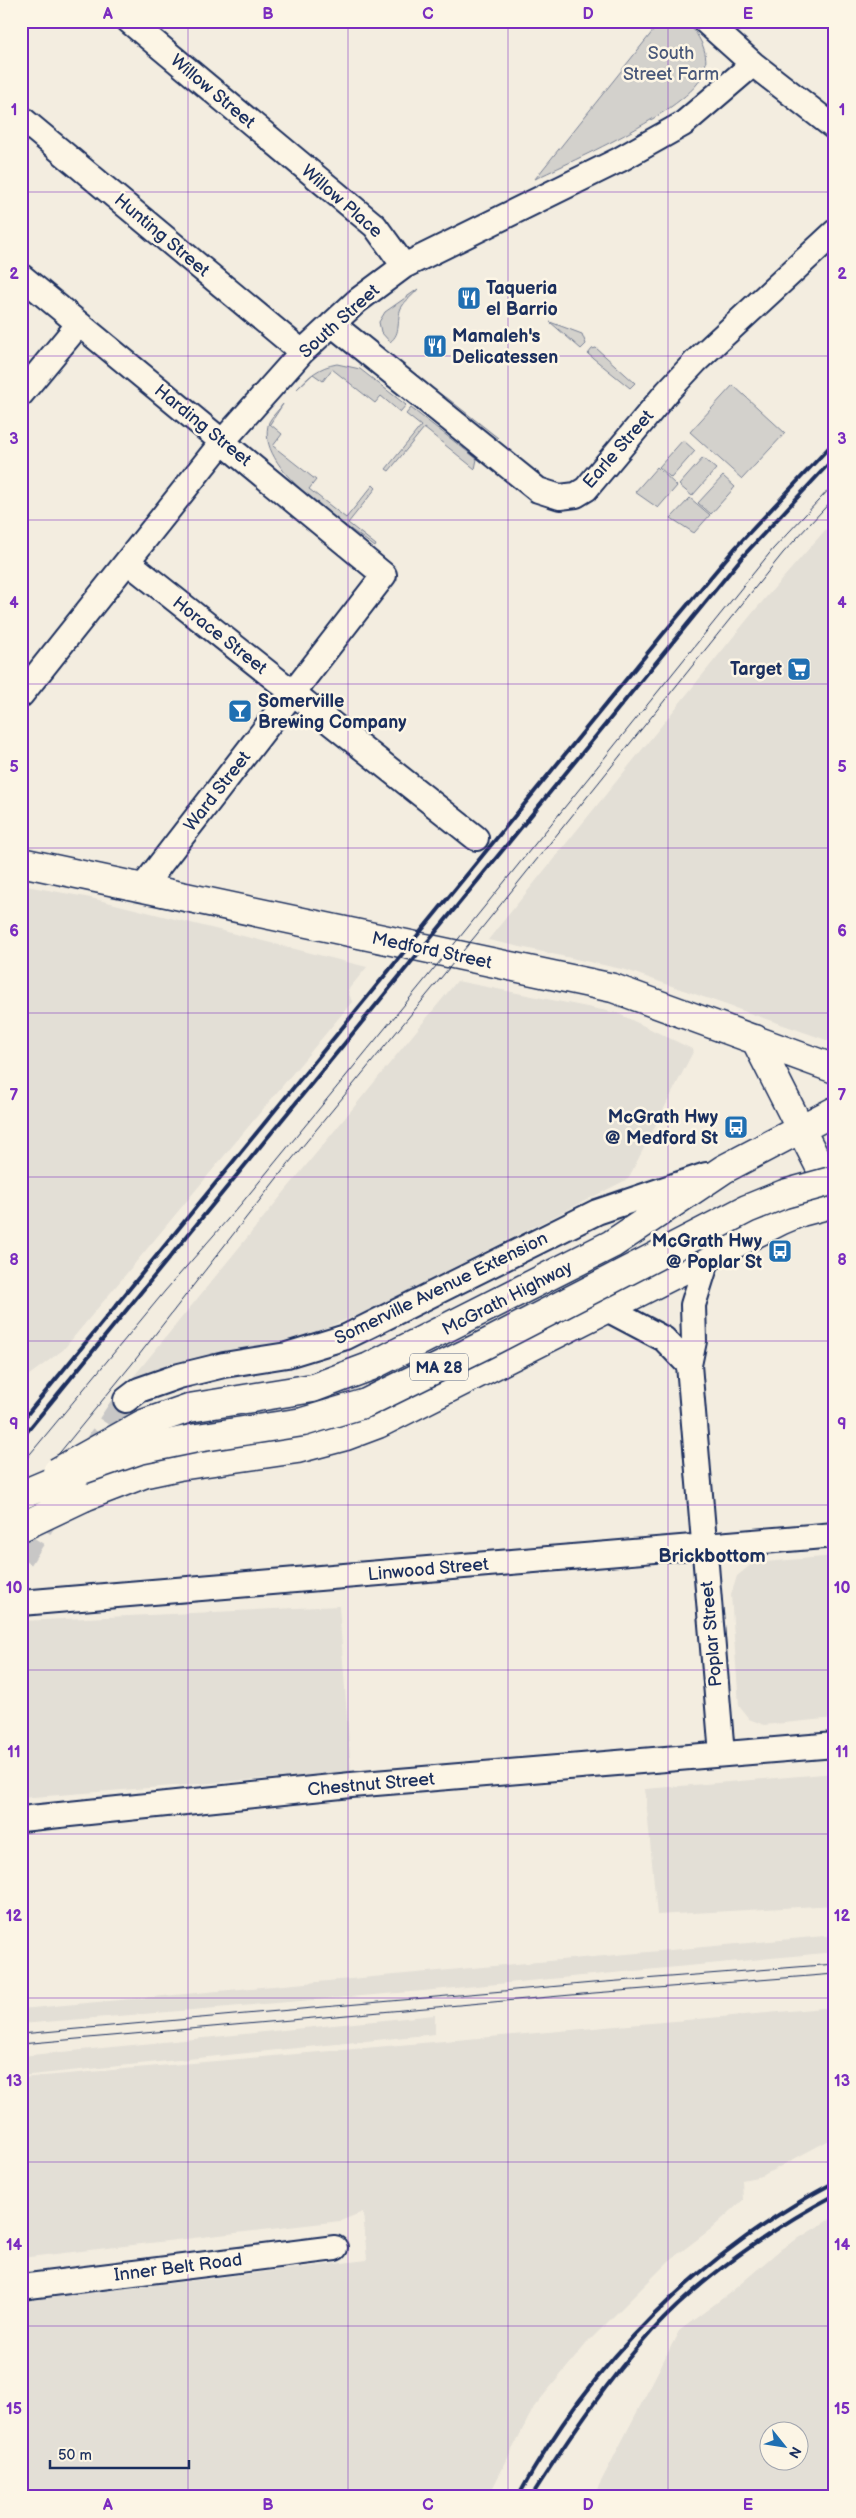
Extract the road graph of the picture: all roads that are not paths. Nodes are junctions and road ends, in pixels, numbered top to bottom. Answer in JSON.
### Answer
{"nodes":[{"id":1,"x":129,"y":21,"type":"edge"},
{"id":2,"x":706,"y":21,"type":"edge"},
{"id":3,"x":753,"y":64,"type":"junction"},
{"id":4,"x":21,"y":118,"type":"edge"},
{"id":5,"x":835,"y":128,"type":"edge"},
{"id":6,"x":296,"y":161,"type":"joint"},
{"id":7,"x":835,"y":232,"type":"edge"},
{"id":8,"x":404,"y":266,"type":"junction"},
{"id":9,"x":21,"y":276,"type":"edge"},
{"id":10,"x":80,"y":324,"type":"junction"},
{"id":11,"x":332,"y":324,"type":"junction"},
{"id":12,"x":302,"y":352,"type":"junction"},
{"id":13,"x":21,"y":394,"type":"edge"},
{"id":14,"x":223,"y":441,"type":"junction"},
{"id":15,"x":128,"y":562,"type":"junction"},
{"id":16,"x":384,"y":575,"type":"joint"},
{"id":17,"x":293,"y":693,"type":"junction"},
{"id":18,"x":21,"y":695,"type":"edge"},
{"id":19,"x":476,"y":838,"type":"dead end"},
{"id":20,"x":21,"y":862,"type":"edge"},
{"id":21,"x":142,"y":888,"type":"junction"},
{"id":22,"x":755,"y":1039,"type":"junction"},
{"id":23,"x":835,"y":1069,"type":"edge"},
{"id":24,"x":835,"y":1111,"type":"edge"},
{"id":25,"x":802,"y":1129,"type":"junction"},
{"id":26,"x":724,"y":1168,"type":"junction"},
{"id":27,"x":835,"y":1180,"type":"edge"},
{"id":28,"x":835,"y":1191,"type":"edge"},
{"id":29,"x":835,"y":1203,"type":"edge"},
{"id":30,"x":708,"y":1257,"type":"junction"},
{"id":31,"x":607,"y":1309,"type":"junction"},
{"id":32,"x":689,"y":1365,"type":"junction"},
{"id":33,"x":126,"y":1400,"type":"tunnel mouth"},
{"id":34,"x":21,"y":1494,"type":"edge"},
{"id":35,"x":21,"y":1527,"type":"edge"},
{"id":36,"x":835,"y":1535,"type":"edge"},
{"id":37,"x":703,"y":1546,"type":"junction"},
{"id":38,"x":21,"y":1603,"type":"edge"},
{"id":39,"x":835,"y":1745,"type":"edge"},
{"id":40,"x":722,"y":1754,"type":"junction"},
{"id":41,"x":21,"y":1819,"type":"edge"},
{"id":42,"x":334,"y":2248,"type":"dead end"},
{"id":43,"x":21,"y":2287,"type":"edge"}],
"edges":[{"from":1,"to":6,"type":"street","name":"Willow Street"},
{"from":2,"to":3,"type":"street"},
{"from":3,"to":5,"type":"street"},
{"from":3,"to":8,"type":"street","name":"South Street"},
{"from":4,"to":12,"type":"street","name":"Hunting Street"},
{"from":6,"to":8,"type":"street","name":"Willow Place"},
{"from":7,"to":11,"type":"street","name":"Earle Street"},
{"from":8,"to":11,"type":"street","name":"South Street"},
{"from":9,"to":10,"type":"street","name":"Harding Street"},
{"from":10,"to":13,"type":"street"},
{"from":10,"to":14,"type":"street","name":"Harding Street"},
{"from":11,"to":12,"type":"street","name":"South Street"},
{"from":12,"to":14,"type":"street","name":"South Street"},
{"from":14,"to":15,"type":"street","name":"South Street"},
{"from":14,"to":16,"type":"street","name":"Harding Street"},
{"from":15,"to":17,"type":"street","name":"Horace Street"},
{"from":15,"to":18,"type":"street","name":"South Street"},
{"from":16,"to":17,"type":"street","name":"Ward Street"},
{"from":17,"to":19,"type":"street","name":"Horace Street"},
{"from":17,"to":21,"type":"street","name":"Ward Street"},
{"from":20,"to":21,"type":"main road","name":"Medford Street"},
{"from":21,"to":22,"type":"main road","name":"Medford Street"},
{"from":22,"to":23,"type":"main road","name":"Medford Street"},
{"from":22,"to":25,"type":"main road"},
{"from":24,"to":25,"type":"main road","name":"McGrath Highway"},
{"from":25,"to":26,"type":"main road","name":"McGrath Highway"},
{"from":25,"to":28,"type":"main road"},
{"from":26,"to":33,"type":"street","name":"Somerville Avenue Extension"},
{"from":26,"to":34,"type":"main road","name":"McGrath Highway","bridge":true},
{"from":27,"to":34,"type":"main road","name":"McGrath Highway","number":"MA 28","bridge":true},
{"from":29,"to":30,"type":"main road","number":"MA 28"},
{"from":30,"to":31,"type":"main road","number":"MA 28"},
{"from":30,"to":32,"type":"street","name":"Poplar Street"},
{"from":31,"to":32,"type":"street"},
{"from":31,"to":35,"type":"main road","number":"MA 28","bridge":true},
{"from":32,"to":37,"type":"street","name":"Poplar Street"},
{"from":36,"to":37,"type":"street","name":"Linwood Street"},
{"from":37,"to":38,"type":"street","name":"Linwood Street"},
{"from":37,"to":40,"type":"street","name":"Poplar Street"},
{"from":39,"to":40,"type":"street","name":"Chestnut Street"},
{"from":40,"to":41,"type":"street","name":"Chestnut Street"},
{"from":42,"to":43,"type":"street","name":"Inner Belt Road"}]}
